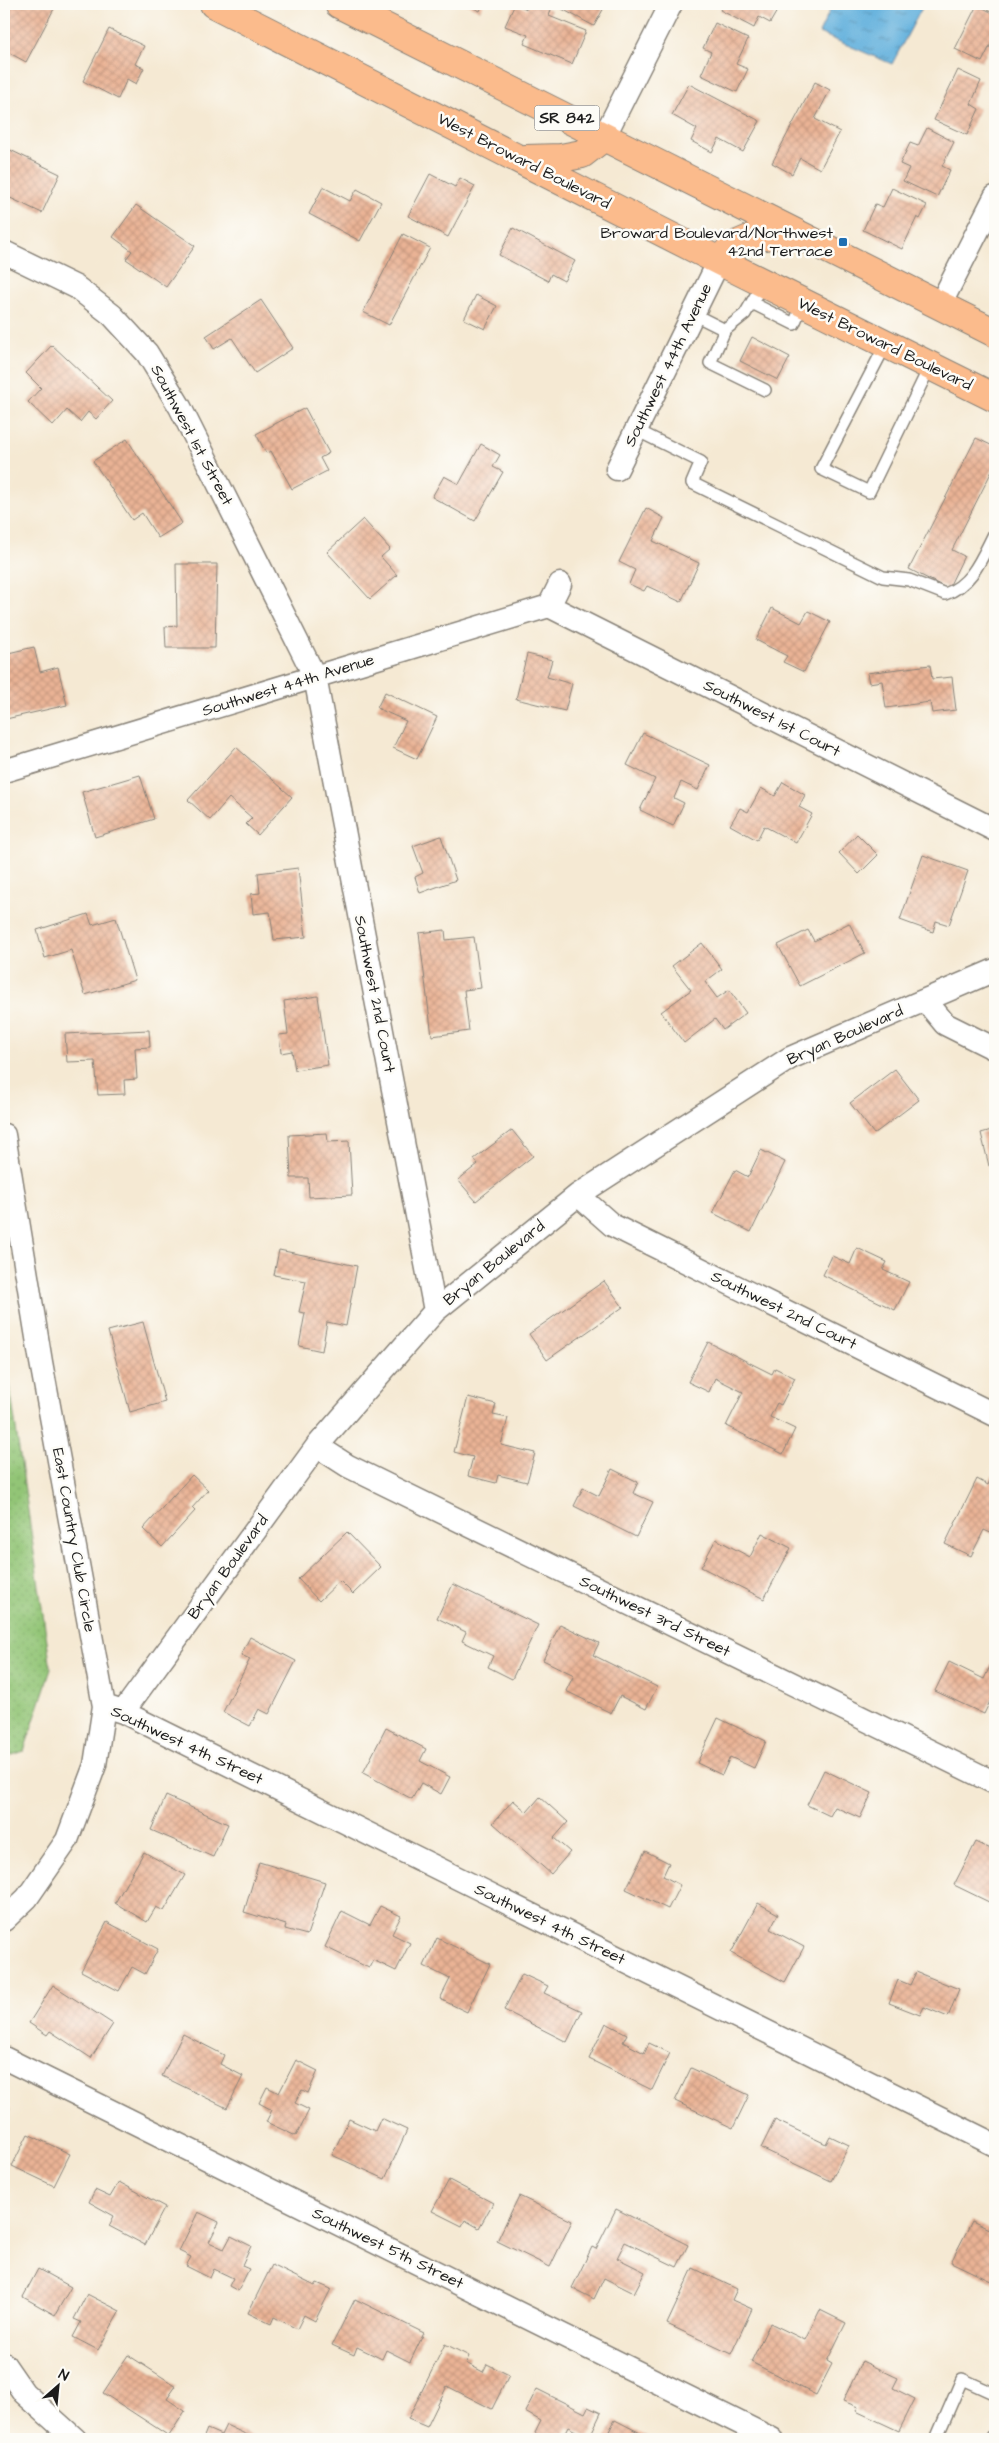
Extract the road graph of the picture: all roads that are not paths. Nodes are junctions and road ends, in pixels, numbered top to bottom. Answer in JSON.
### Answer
{"nodes":[{"id":1,"x":214,"y":4,"type":"edge"},
{"id":2,"x":339,"y":4,"type":"edge"},
{"id":3,"x":671,"y":4,"type":"edge"},
{"id":4,"x":604,"y":138,"type":"junction"},
{"id":5,"x":521,"y":159,"type":"junction"},
{"id":6,"x":995,"y":197,"type":"edge"},
{"id":7,"x":795,"y":232,"type":"junction"},
{"id":8,"x":4,"y":252,"type":"edge"},
{"id":9,"x":719,"y":261,"type":"junction"},
{"id":10,"x":757,"y":293,"type":"junction"},
{"id":11,"x":940,"y":305,"type":"junction"},
{"id":12,"x":693,"y":314,"type":"junction"},
{"id":13,"x":725,"y":330,"type":"junction"},
{"id":14,"x":995,"y":332,"type":"edge"},
{"id":15,"x":886,"y":344,"type":"junction"},
{"id":16,"x":930,"y":366,"type":"junction"},
{"id":17,"x":765,"y":390,"type":"dead end"},
{"id":18,"x":995,"y":398,"type":"edge"},
{"id":19,"x":636,"y":430,"type":"junction"},
{"id":20,"x":617,"y":469,"type":"dead end"},
{"id":21,"x":995,"y":532,"type":"edge"},
{"id":22,"x":560,"y":584,"type":"dead end"},
{"id":23,"x":549,"y":606,"type":"junction"},
{"id":24,"x":315,"y":677,"type":"junction"},
{"id":25,"x":4,"y":771,"type":"edge"},
{"id":26,"x":995,"y":830,"type":"edge"},
{"id":27,"x":995,"y":970,"type":"edge"},
{"id":28,"x":925,"y":1000,"type":"junction"},
{"id":29,"x":995,"y":1049,"type":"edge"},
{"id":30,"x":4,"y":1135,"type":"edge"},
{"id":31,"x":578,"y":1195,"type":"junction"},
{"id":32,"x":435,"y":1311,"type":"junction"},
{"id":33,"x":995,"y":1415,"type":"edge"},
{"id":34,"x":317,"y":1446,"type":"junction"},
{"id":35,"x":114,"y":1709,"type":"junction"},
{"id":36,"x":995,"y":1783,"type":"edge"},
{"id":37,"x":4,"y":1920,"type":"edge"},
{"id":38,"x":4,"y":2058,"type":"edge"},
{"id":39,"x":995,"y":2145,"type":"edge"},
{"id":40,"x":4,"y":2364,"type":"edge"},
{"id":41,"x":995,"y":2394,"type":"edge"},
{"id":42,"x":995,"y":2432,"type":"edge"},
{"id":43,"x":75,"y":2439,"type":"edge"},
{"id":44,"x":772,"y":2439,"type":"edge"},
{"id":45,"x":936,"y":2439,"type":"edge"},
{"id":46,"x":991,"y":2439,"type":"edge"}],
"edges":[{"from":1,"to":5,"type":"main road","name":"West Broward Boulevard"},
{"from":2,"to":4,"type":"main road","number":"SR 842"},
{"from":3,"to":4,"type":"street"},
{"from":4,"to":5,"type":"main road"},
{"from":4,"to":7,"type":"main road","number":"SR 842"},
{"from":5,"to":9,"type":"main road","name":"West Broward Boulevard"},
{"from":6,"to":11,"type":"street"},
{"from":7,"to":9,"type":"main road"},
{"from":7,"to":11,"type":"main road","number":"SR 842"},
{"from":8,"to":24,"type":"street","name":"Southwest 1st Street"},
{"from":9,"to":10,"type":"main road","name":"West Broward Boulevard"},
{"from":9,"to":12,"type":"street","name":"Southwest 44th Avenue"},
{"from":10,"to":13,"type":"lane"},
{"from":10,"to":15,"type":"main road","name":"West Broward Boulevard"},
{"from":11,"to":14,"type":"main road","number":"SR 842"},
{"from":12,"to":13,"type":"lane"},
{"from":12,"to":19,"type":"street","name":"Southwest 44th Avenue"},
{"from":13,"to":17,"type":"lane"},
{"from":15,"to":16,"type":"main road","name":"West Broward Boulevard"},
{"from":15,"to":16,"type":"lane"},
{"from":16,"to":18,"type":"main road","name":"West Broward Boulevard"},
{"from":19,"to":20,"type":"street","name":"Southwest 44th Avenue"},
{"from":19,"to":21,"type":"lane"},
{"from":22,"to":23,"type":"street"},
{"from":23,"to":24,"type":"street","name":"Southwest 44th Avenue"},
{"from":23,"to":26,"type":"street","name":"Southwest 1st Court"},
{"from":24,"to":25,"type":"street","name":"Southwest 44th Avenue"},
{"from":24,"to":32,"type":"street","name":"Southwest 2nd Court"},
{"from":27,"to":28,"type":"street","name":"Bryan Boulevard"},
{"from":28,"to":29,"type":"street"},
{"from":28,"to":31,"type":"street","name":"Bryan Boulevard"},
{"from":30,"to":35,"type":"street","name":"East Country Club Circle"},
{"from":31,"to":32,"type":"street","name":"Bryan Boulevard"},
{"from":31,"to":33,"type":"street","name":"Southwest 2nd Court"},
{"from":32,"to":34,"type":"street","name":"Bryan Boulevard"},
{"from":34,"to":35,"type":"street","name":"Bryan Boulevard"},
{"from":34,"to":36,"type":"street","name":"Southwest 3rd Street"},
{"from":35,"to":37,"type":"street","name":"East Country Club Circle"},
{"from":35,"to":39,"type":"street","name":"Southwest 4th Street"},
{"from":38,"to":44,"type":"street","name":"Southwest 5th Street"},
{"from":40,"to":43,"type":"street"},
{"from":41,"to":45,"type":"lane"},
{"from":42,"to":46,"type":"lane"}]}
